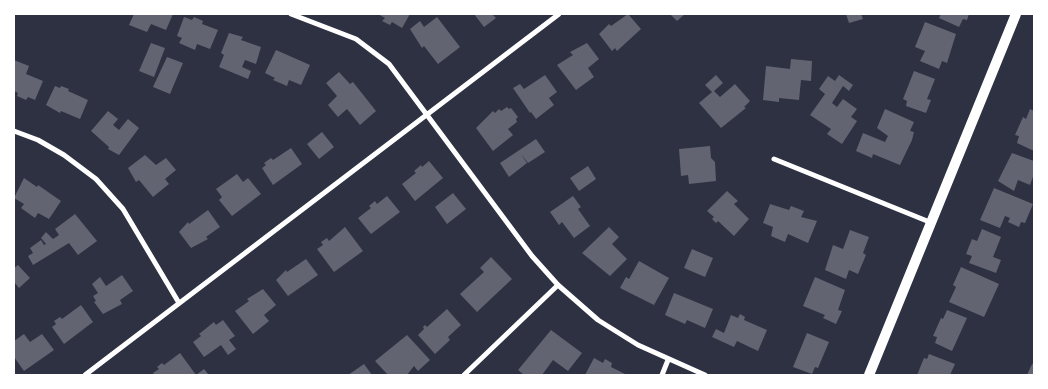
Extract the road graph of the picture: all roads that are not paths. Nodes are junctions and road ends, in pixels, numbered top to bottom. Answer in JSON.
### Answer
{"nodes":[{"id":1,"x":291,"y":14,"type":"edge"},
{"id":2,"x":559,"y":14,"type":"edge"},
{"id":3,"x":1016,"y":14,"type":"edge"},
{"id":4,"x":428,"y":113,"type":"junction"},
{"id":5,"x":14,"y":130,"type":"edge"},
{"id":6,"x":774,"y":159,"type":"dead end"},
{"id":7,"x":933,"y":223,"type":"junction"},
{"id":8,"x":558,"y":285,"type":"junction"},
{"id":9,"x":180,"y":303,"type":"junction"},
{"id":10,"x":668,"y":360,"type":"junction"},
{"id":11,"x":85,"y":375,"type":"edge"},
{"id":12,"x":464,"y":375,"type":"edge"},
{"id":13,"x":662,"y":375,"type":"edge"},
{"id":14,"x":705,"y":375,"type":"edge"},
{"id":15,"x":869,"y":375,"type":"edge"}],
"edges":[{"from":1,"to":4,"type":"street"},
{"from":2,"to":4,"type":"street"},
{"from":3,"to":7,"type":"main road"},
{"from":4,"to":8,"type":"street"},
{"from":4,"to":9,"type":"street"},
{"from":5,"to":9,"type":"street"},
{"from":6,"to":7,"type":"street"},
{"from":7,"to":15,"type":"main road"},
{"from":8,"to":10,"type":"street"},
{"from":8,"to":12,"type":"street"},
{"from":9,"to":11,"type":"street"},
{"from":10,"to":13,"type":"street"},
{"from":10,"to":14,"type":"street"}]}
